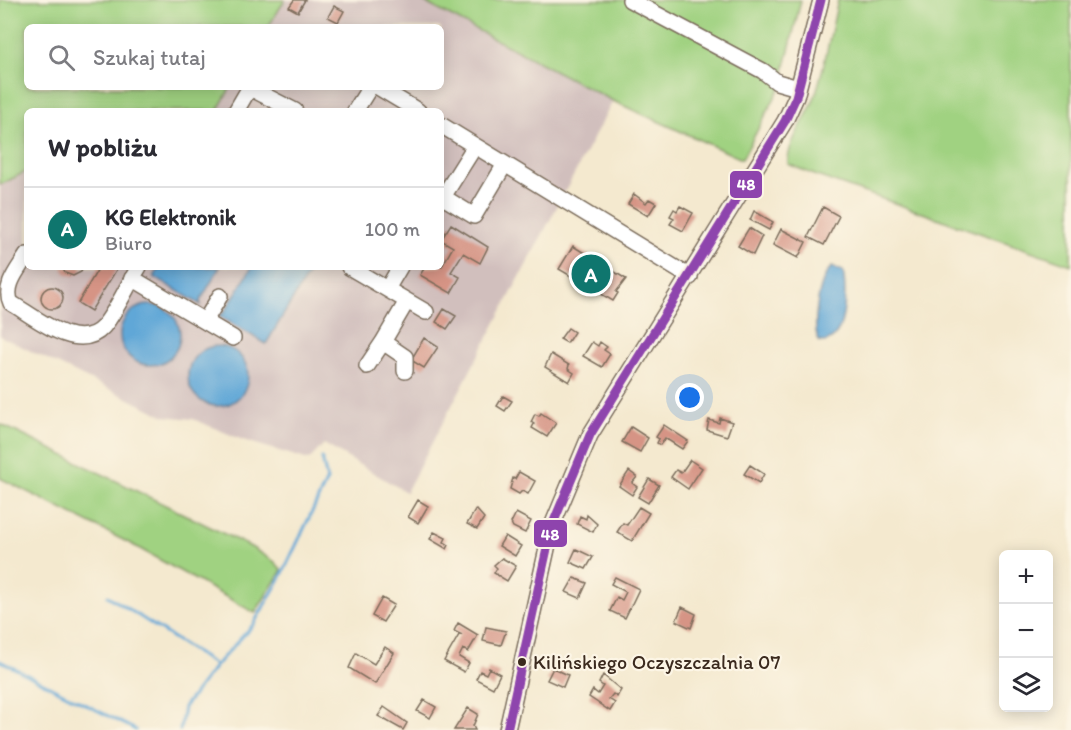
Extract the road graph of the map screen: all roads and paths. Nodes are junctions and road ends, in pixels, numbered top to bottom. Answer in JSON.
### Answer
{"nodes":[{"id":1,"x":630,"y":0,"type":"edge"},
{"id":2,"x":821,"y":0,"type":"edge"},
{"id":3,"x":798,"y":88,"type":"junction"},
{"id":4,"x":249,"y":90,"type":"edge"},
{"id":5,"x":254,"y":90,"type":"edge"},
{"id":6,"x":368,"y":90,"type":"edge"},
{"id":7,"x":383,"y":90,"type":"edge"},
{"id":8,"x":238,"y":108,"type":"edge"},
{"id":9,"x":289,"y":108,"type":"edge"},
{"id":10,"x":357,"y":108,"type":"edge"},
{"id":11,"x":413,"y":108,"type":"edge"},
{"id":12,"x":444,"y":127,"type":"edge"},
{"id":13,"x":475,"y":146,"type":"junction"},
{"id":14,"x":505,"y":164,"type":"junction"},
{"id":15,"x":444,"y":195,"type":"edge"},
{"id":16,"x":444,"y":199,"type":"edge"},
{"id":17,"x":24,"y":260,"type":"edge"},
{"id":18,"x":355,"y":270,"type":"edge"},
{"id":19,"x":398,"y":270,"type":"edge"},
{"id":20,"x":136,"y":273,"type":"edge"},
{"id":21,"x":690,"y":277,"type":"junction"},
{"id":22,"x":387,"y":289,"type":"junction"},
{"id":23,"x":220,"y":296,"type":"dead end"},
{"id":24,"x":407,"y":301,"type":"junction"},
{"id":25,"x":426,"y":312,"type":"dead end"},
{"id":26,"x":205,"y":321,"type":"junction"},
{"id":27,"x":233,"y":338,"type":"dead end"},
{"id":28,"x":383,"y":342,"type":"junction"},
{"id":29,"x":367,"y":366,"type":"dead end"},
{"id":30,"x":405,"y":371,"type":"dead end"},
{"id":31,"x":507,"y":730,"type":"edge"}],
"edges":[{"from":1,"to":3,"type":"street"},
{"from":2,"to":3,"type":"street"},
{"from":3,"to":21,"type":"street"},
{"from":4,"to":8,"type":"street"},
{"from":5,"to":9,"type":"street"},
{"from":6,"to":10,"type":"street"},
{"from":7,"to":11,"type":"street"},
{"from":12,"to":13,"type":"street"},
{"from":13,"to":14,"type":"street"},
{"from":13,"to":15,"type":"street"},
{"from":14,"to":16,"type":"street"},
{"from":14,"to":21,"type":"street"},
{"from":17,"to":20,"type":"street"},
{"from":18,"to":22,"type":"street"},
{"from":19,"to":22,"type":"street"},
{"from":20,"to":26,"type":"street"},
{"from":21,"to":31,"type":"street"},
{"from":22,"to":24,"type":"street"},
{"from":23,"to":26,"type":"street"},
{"from":24,"to":25,"type":"street"},
{"from":24,"to":28,"type":"street"},
{"from":26,"to":27,"type":"street"},
{"from":28,"to":29,"type":"street"},
{"from":28,"to":30,"type":"street"}]}
